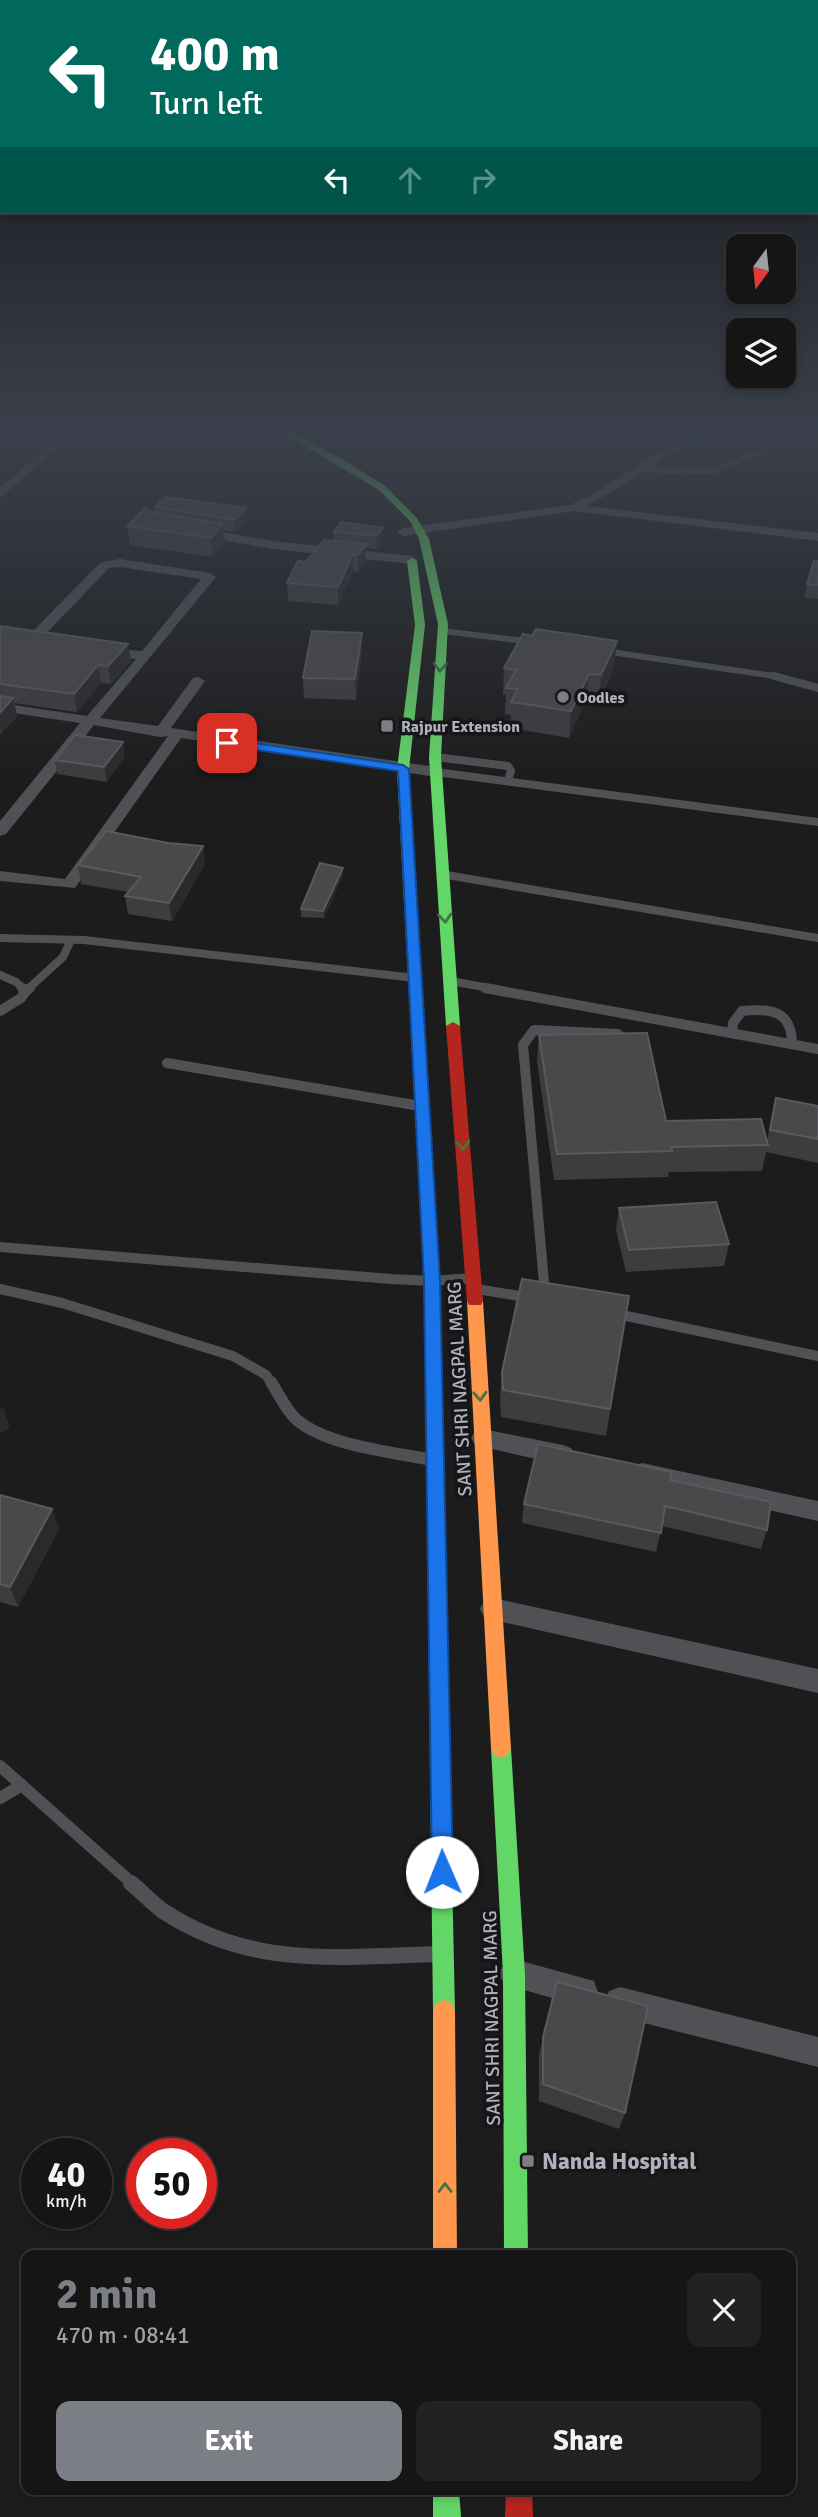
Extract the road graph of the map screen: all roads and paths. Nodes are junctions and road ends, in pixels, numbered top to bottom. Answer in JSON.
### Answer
{"nodes":[{"id":1,"x":297,"y":547,"type":"edge"},
{"id":2,"x":410,"y":547,"type":"edge"},
{"id":3,"x":426,"y":547,"type":"edge"},
{"id":4,"x":412,"y":560,"type":"junction"},
{"id":5,"x":442,"y":631,"type":"junction"},
{"id":6,"x":539,"y":643,"type":"edge"},
{"id":7,"x":55,"y":644,"type":"edge"},
{"id":8,"x":91,"y":649,"type":"edge"},
{"id":9,"x":592,"y":649,"type":"edge"},
{"id":10,"x":146,"y":656,"type":"junction"},
{"id":11,"x":198,"y":681,"type":"dead end"},
{"id":12,"x":818,"y":688,"type":"edge"},
{"id":13,"x":0,"y":707,"type":"edge"},
{"id":14,"x":90,"y":720,"type":"junction"},
{"id":15,"x":168,"y":734,"type":"junction"},
{"id":16,"x":435,"y":765,"type":"junction"},
{"id":17,"x":403,"y":769,"type":"junction"},
{"id":18,"x":508,"y":780,"type":"junction"},
{"id":19,"x":818,"y":822,"type":"edge"},
{"id":20,"x":0,"y":831,"type":"edge"},
{"id":21,"x":441,"y":874,"type":"junction"},
{"id":22,"x":0,"y":876,"type":"edge"},
{"id":23,"x":0,"y":938,"type":"edge"},
{"id":24,"x":818,"y":938,"type":"edge"},
{"id":25,"x":71,"y":940,"type":"junction"},
{"id":26,"x":0,"y":975,"type":"edge"},
{"id":27,"x":415,"y":978,"type":"junction"},
{"id":28,"x":450,"y":981,"type":"junction"},
{"id":29,"x":26,"y":991,"type":"junction"},
{"id":30,"x":0,"y":1011,"type":"edge"},
{"id":31,"x":732,"y":1032,"type":"junction"},
{"id":32,"x":618,"y":1034,"type":"edge"},
{"id":33,"x":792,"y":1044,"type":"junction"},
{"id":34,"x":818,"y":1049,"type":"edge"},
{"id":35,"x":167,"y":1063,"type":"dead end"},
{"id":36,"x":422,"y":1106,"type":"junction"},
{"id":37,"x":0,"y":1247,"type":"edge"},
{"id":38,"x":432,"y":1281,"type":"junction"},
{"id":39,"x":474,"y":1284,"type":"junction"},
{"id":40,"x":0,"y":1289,"type":"edge"},
{"id":41,"x":546,"y":1300,"type":"junction"},
{"id":42,"x":560,"y":1303,"type":"edge"},
{"id":43,"x":600,"y":1311,"type":"edge"},
{"id":44,"x":818,"y":1356,"type":"edge"},
{"id":45,"x":433,"y":1371,"type":"junction"},
{"id":46,"x":479,"y":1371,"type":"junction"},
{"id":47,"x":483,"y":1438,"type":"junction"},
{"id":48,"x":435,"y":1460,"type":"junction"},
{"id":49,"x":590,"y":1461,"type":"edge"},
{"id":50,"x":617,"y":1467,"type":"edge"},
{"id":51,"x":818,"y":1511,"type":"edge"},
{"id":52,"x":493,"y":1609,"type":"junction"},
{"id":53,"x":818,"y":1682,"type":"edge"},
{"id":54,"x":0,"y":1766,"type":"edge"},
{"id":55,"x":22,"y":1785,"type":"junction"},
{"id":56,"x":0,"y":1798,"type":"edge"},
{"id":57,"x":444,"y":1954,"type":"junction"},
{"id":58,"x":513,"y":1974,"type":"junction"},
{"id":59,"x":818,"y":2052,"type":"edge"},
{"id":60,"x":445,"y":2250,"type":"edge"},
{"id":61,"x":516,"y":2250,"type":"edge"},
{"id":62,"x":446,"y":2495,"type":"edge"},
{"id":63,"x":519,"y":2495,"type":"edge"},
{"id":64,"x":447,"y":2517,"type":"edge"},
{"id":65,"x":519,"y":2517,"type":"edge"}],
"edges":[{"from":1,"to":4,"type":"street"},
{"from":2,"to":4,"type":"main road","name":"SANT SHRI NAGPAL MARG"},
{"from":3,"to":5,"type":"main road","name":"SANT SHRI NAGPAL MARG"},
{"from":4,"to":17,"type":"main road","name":"SANT SHRI NAGPAL MARG"},
{"from":5,"to":6,"type":"lane"},
{"from":5,"to":16,"type":"main road","name":"SANT SHRI NAGPAL MARG","one_way":true},
{"from":7,"to":10,"type":"street"},
{"from":8,"to":10,"type":"street"},
{"from":9,"to":12,"type":"lane"},
{"from":10,"to":14,"type":"street"},
{"from":11,"to":15,"type":"street"},
{"from":13,"to":14,"type":"street"},
{"from":14,"to":15,"type":"street"},
{"from":14,"to":20,"type":"street"},
{"from":15,"to":17,"type":"street"},
{"from":15,"to":22,"type":"street"},
{"from":16,"to":17,"type":"street"},
{"from":16,"to":18,"type":"lane"},
{"from":16,"to":18,"type":"lane"},
{"from":16,"to":21,"type":"main road","name":"SANT SHRI NAGPAL MARG"},
{"from":17,"to":27,"type":"main road","name":"SANT SHRI NAGPAL MARG"},
{"from":18,"to":19,"type":"lane"},
{"from":21,"to":24,"type":"lane"},
{"from":21,"to":28,"type":"main road","name":"SANT SHRI NAGPAL MARG","one_way":true},
{"from":23,"to":25,"type":"lane"},
{"from":25,"to":27,"type":"lane"},
{"from":25,"to":29,"type":"lane"},
{"from":26,"to":29,"type":"lane"},
{"from":27,"to":36,"type":"main road","name":"SANT SHRI NAGPAL MARG"},
{"from":28,"to":31,"type":"lane"},
{"from":28,"to":39,"type":"main road","name":"SANT SHRI NAGPAL MARG","one_way":true},
{"from":29,"to":30,"type":"lane"},
{"from":31,"to":33,"type":"lane"},
{"from":31,"to":33,"type":"lane"},
{"from":32,"to":41,"type":"lane"},
{"from":33,"to":34,"type":"lane"},
{"from":35,"to":36,"type":"lane"},
{"from":36,"to":38,"type":"main road","name":"SANT SHRI NAGPAL MARG"},
{"from":37,"to":38,"type":"lane"},
{"from":38,"to":39,"type":"lane"},
{"from":38,"to":45,"type":"main road","name":"SANT SHRI NAGPAL MARG"},
{"from":39,"to":41,"type":"lane"},
{"from":39,"to":46,"type":"main road","name":"SANT SHRI NAGPAL MARG"},
{"from":40,"to":48,"type":"lane"},
{"from":41,"to":42,"type":"lane"},
{"from":43,"to":44,"type":"lane"},
{"from":45,"to":46,"type":"main road"},
{"from":45,"to":48,"type":"main road","name":"SANT SHRI NAGPAL MARG"},
{"from":46,"to":47,"type":"main road","name":"SANT SHRI NAGPAL MARG","one_way":true},
{"from":47,"to":49,"type":"street"},
{"from":47,"to":52,"type":"main road","name":"SANT SHRI NAGPAL MARG"},
{"from":48,"to":57,"type":"main road","name":"SANT SHRI NAGPAL MARG"},
{"from":50,"to":51,"type":"street"},
{"from":52,"to":53,"type":"street"},
{"from":52,"to":58,"type":"main road","name":"SANT SHRI NAGPAL MARG"},
{"from":54,"to":55,"type":"lane"},
{"from":55,"to":56,"type":"lane"},
{"from":55,"to":57,"type":"lane"},
{"from":60,"to":57,"type":"main road","name":"SANT SHRI NAGPAL MARG","one_way":true},
{"from":58,"to":59,"type":"street"},
{"from":58,"to":61,"type":"main road","name":"SANT SHRI NAGPAL MARG"},
{"from":62,"to":64,"type":"main road"},
{"from":63,"to":65,"type":"main road"}]}
